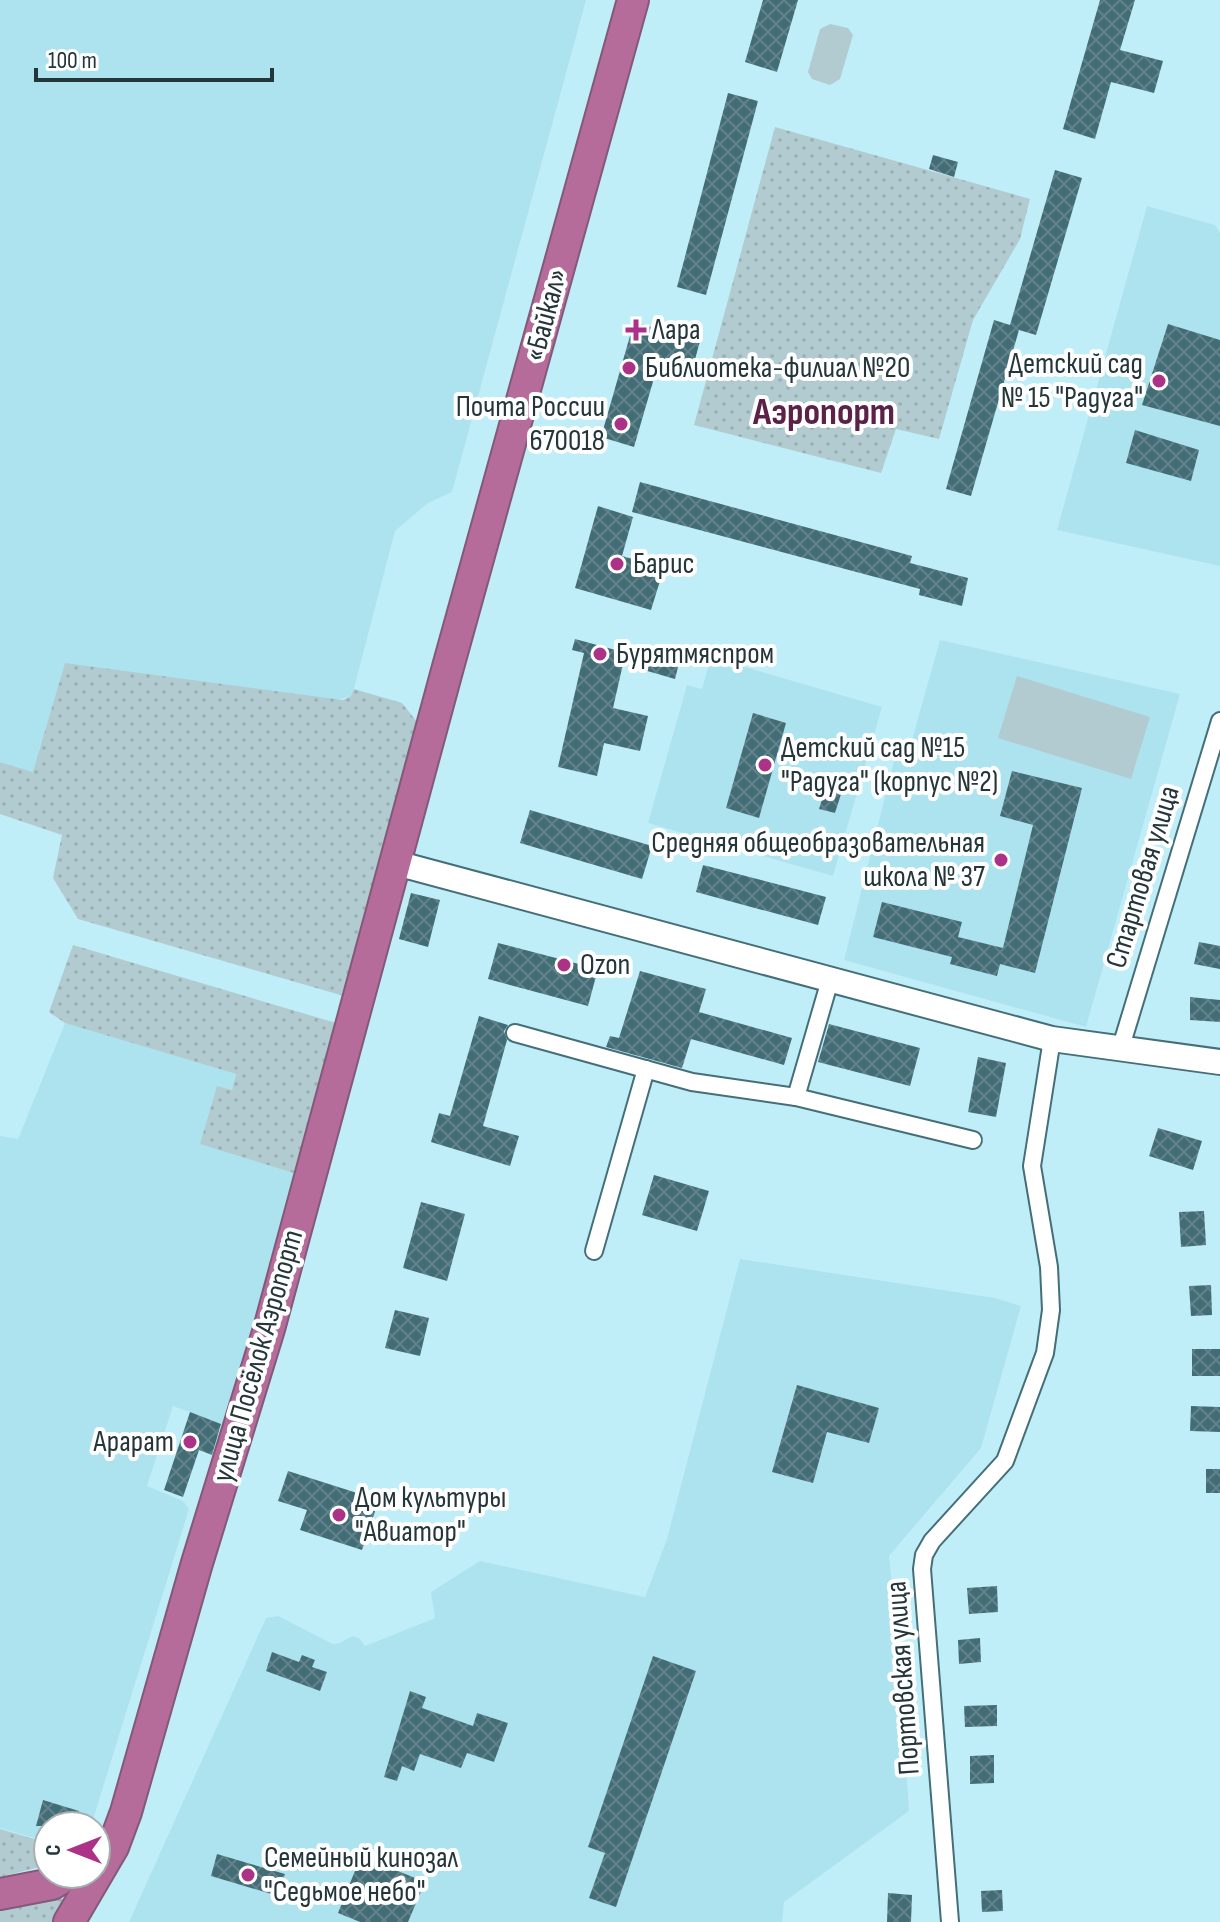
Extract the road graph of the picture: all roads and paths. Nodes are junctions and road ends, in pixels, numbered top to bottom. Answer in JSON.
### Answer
{"nodes":[{"id":1,"x":633,"y":0,"type":"edge"},
{"id":2,"x":1220,"y":721,"type":"edge"},
{"id":3,"x":396,"y":863,"type":"junction"},
{"id":4,"x":830,"y":980,"type":"junction"},
{"id":5,"x":515,"y":1033,"type":"dead end"},
{"id":6,"x":1052,"y":1039,"type":"junction"},
{"id":7,"x":1120,"y":1050,"type":"junction"},
{"id":8,"x":1220,"y":1062,"type":"edge"},
{"id":9,"x":646,"y":1069,"type":"junction"},
{"id":10,"x":796,"y":1097,"type":"junction"},
{"id":11,"x":973,"y":1140,"type":"dead end"},
{"id":12,"x":594,"y":1251,"type":"dead end"},
{"id":13,"x":112,"y":1837,"type":"edge"},
{"id":14,"x":32,"y":1888,"type":"edge"},
{"id":15,"x":85,"y":1890,"type":"edge"},
{"id":16,"x":0,"y":1894,"type":"edge"},
{"id":17,"x":69,"y":1922,"type":"edge"},
{"id":18,"x":950,"y":1922,"type":"edge"}],
"edges":[{"from":1,"to":3,"type":"highway","name":"«Байкал»"},
{"from":2,"to":7,"type":"street","name":"Стартовая улица"},
{"from":3,"to":4,"type":"main road"},
{"from":3,"to":13,"type":"highway","name":"улица Посёлок Аэропорт"},
{"from":4,"to":6,"type":"main road"},
{"from":4,"to":10,"type":"street"},
{"from":5,"to":9,"type":"street"},
{"from":6,"to":7,"type":"main road"},
{"from":6,"to":18,"type":"street","name":"Портовская улица"},
{"from":7,"to":8,"type":"main road"},
{"from":9,"to":10,"type":"street"},
{"from":9,"to":12,"type":"street"},
{"from":10,"to":11,"type":"street"},
{"from":14,"to":16,"type":"highway"},
{"from":15,"to":17,"type":"highway"}]}
